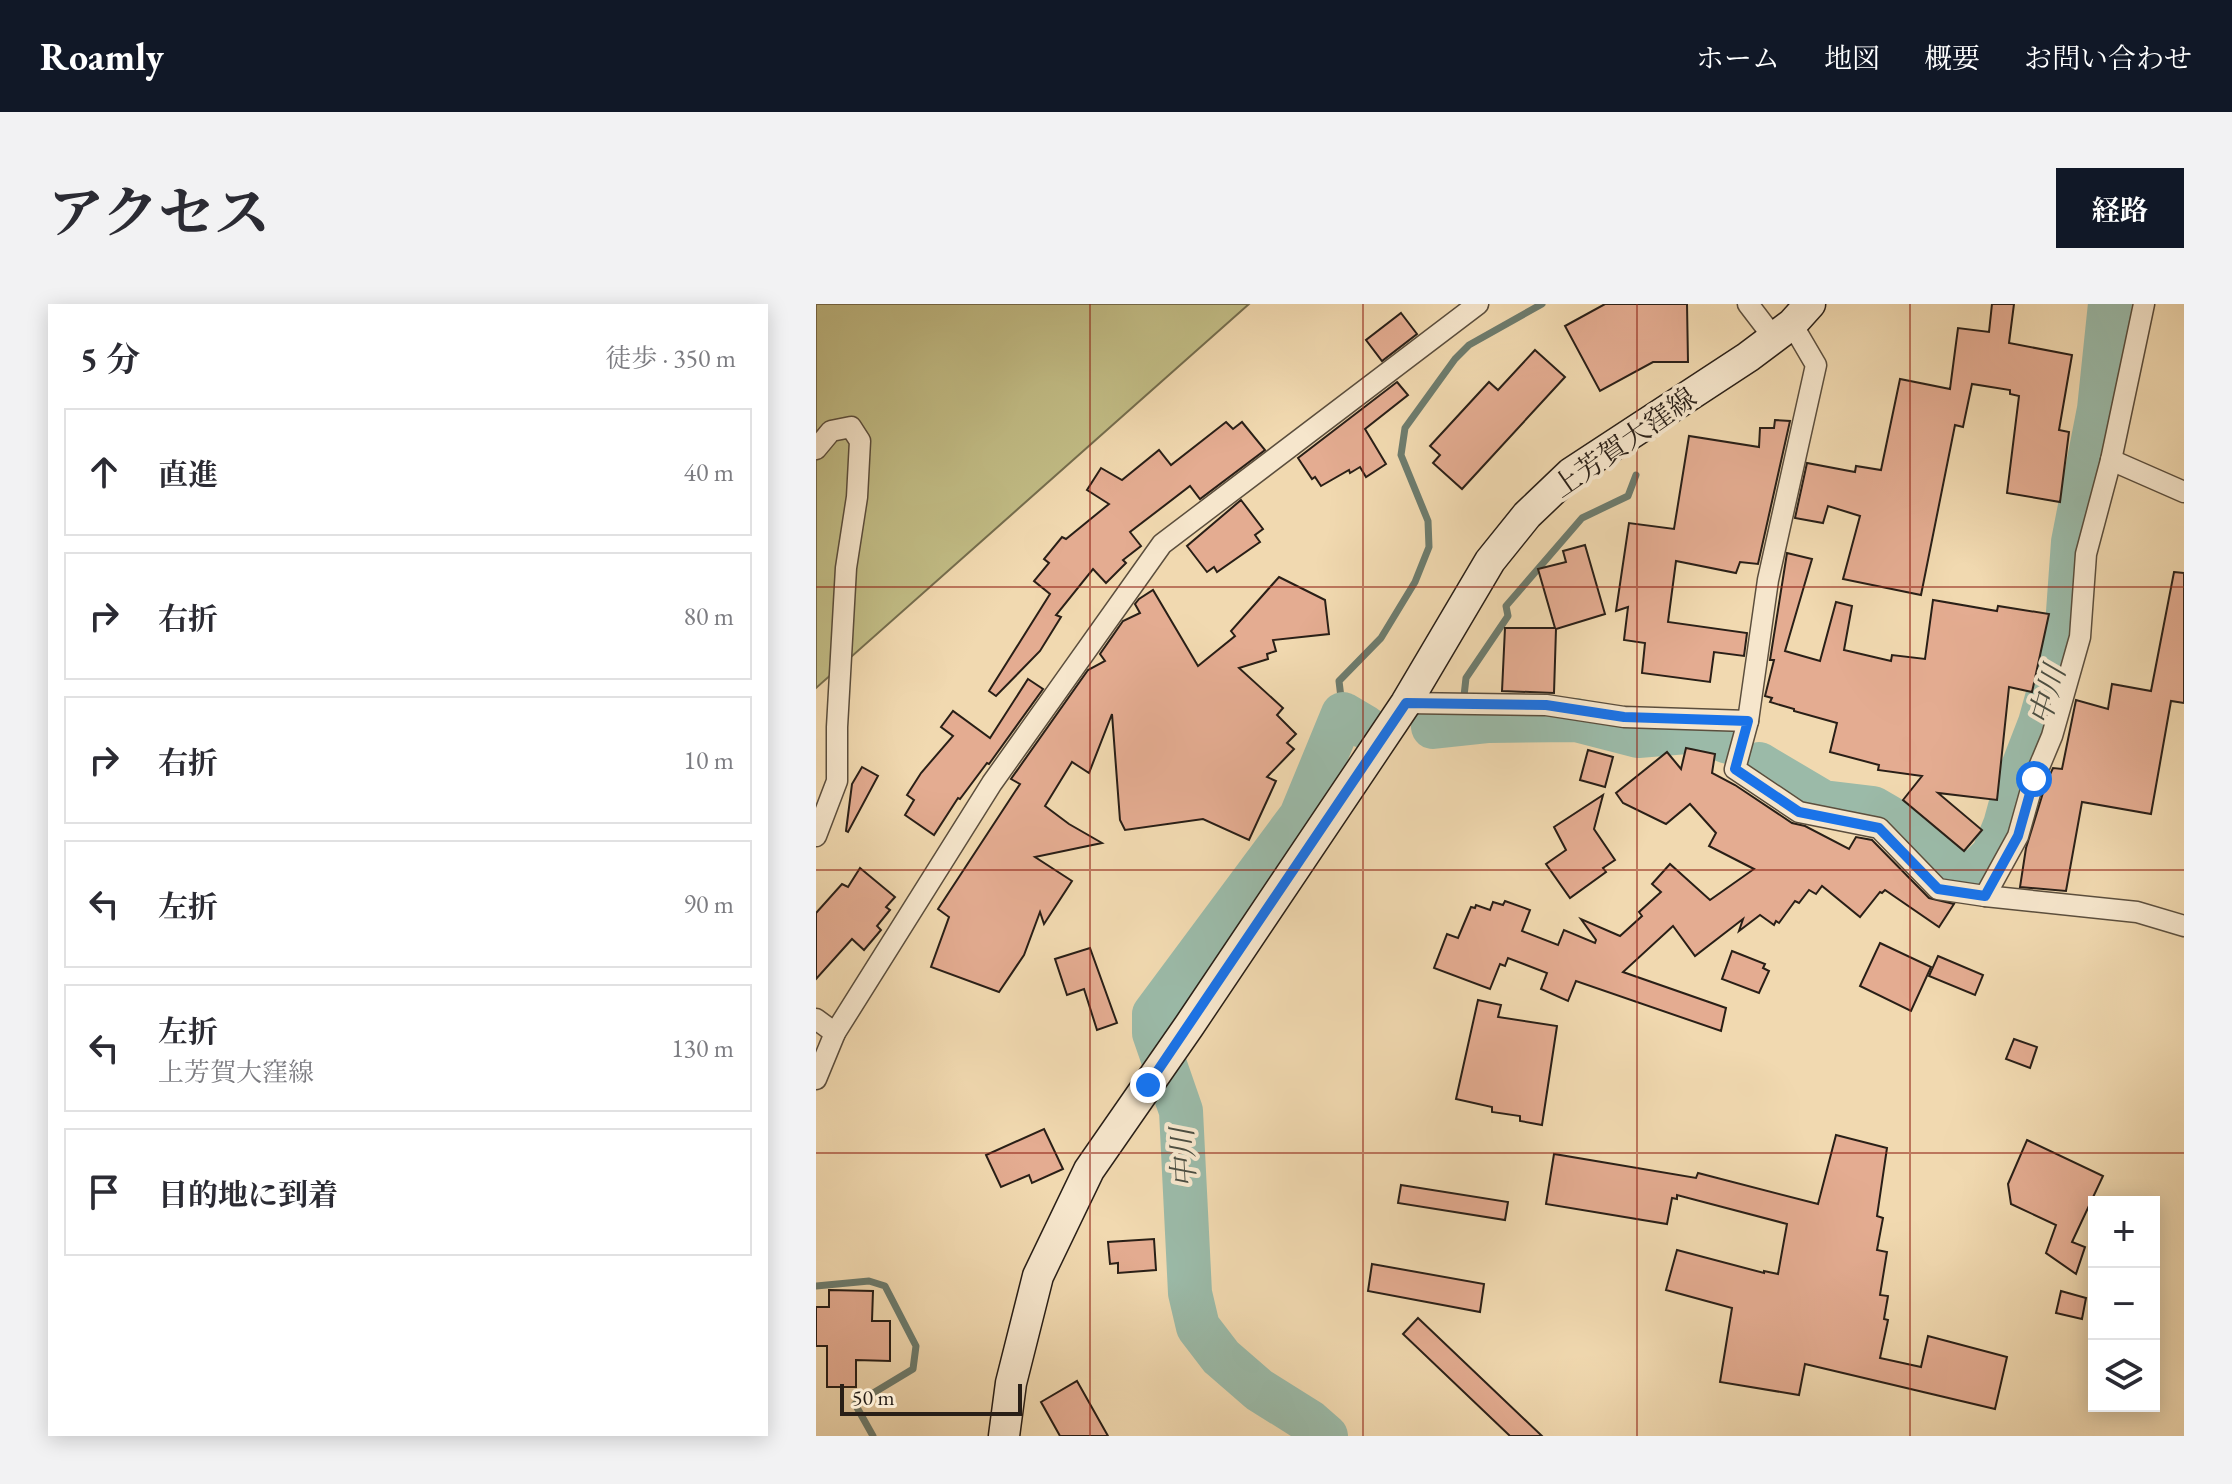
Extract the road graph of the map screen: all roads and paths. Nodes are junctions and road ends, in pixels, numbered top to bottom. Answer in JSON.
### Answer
{"nodes":[{"id":1,"x":1478,"y":304,"type":"edge"},
{"id":2,"x":1748,"y":304,"type":"edge"},
{"id":3,"x":2144,"y":304,"type":"edge"},
{"id":4,"x":1792,"y":322,"type":"edge"},
{"id":5,"x":816,"y":449,"type":"edge"},
{"id":6,"x":2111,"y":460,"type":"junction"},
{"id":7,"x":2184,"y":492,"type":"edge"},
{"id":8,"x":1406,"y":703,"type":"junction"},
{"id":9,"x":1748,"y":721,"type":"junction"},
{"id":10,"x":816,"y":836,"type":"edge"},
{"id":11,"x":1985,"y":896,"type":"junction"},
{"id":12,"x":2184,"y":926,"type":"edge"},
{"id":13,"x":816,"y":1019,"type":"edge"},
{"id":14,"x":835,"y":1033,"type":"junction"},
{"id":15,"x":816,"y":1079,"type":"edge"},
{"id":16,"x":1004,"y":1436,"type":"edge"}],
"edges":[{"from":1,"to":14,"type":"street"},
{"from":2,"to":4,"type":"street"},
{"from":3,"to":6,"type":"street"},
{"from":4,"to":8,"type":"main road","name":"上芳賀大窪線"},
{"from":4,"to":9,"type":"street"},
{"from":5,"to":10,"type":"street"},
{"from":6,"to":7,"type":"street"},
{"from":6,"to":11,"type":"street"},
{"from":8,"to":9,"type":"street"},
{"from":8,"to":16,"type":"main road","name":"上芳賀大窪線"},
{"from":9,"to":11,"type":"street"},
{"from":11,"to":12,"type":"street"},
{"from":13,"to":14,"type":"street"},
{"from":14,"to":15,"type":"street"}]}
